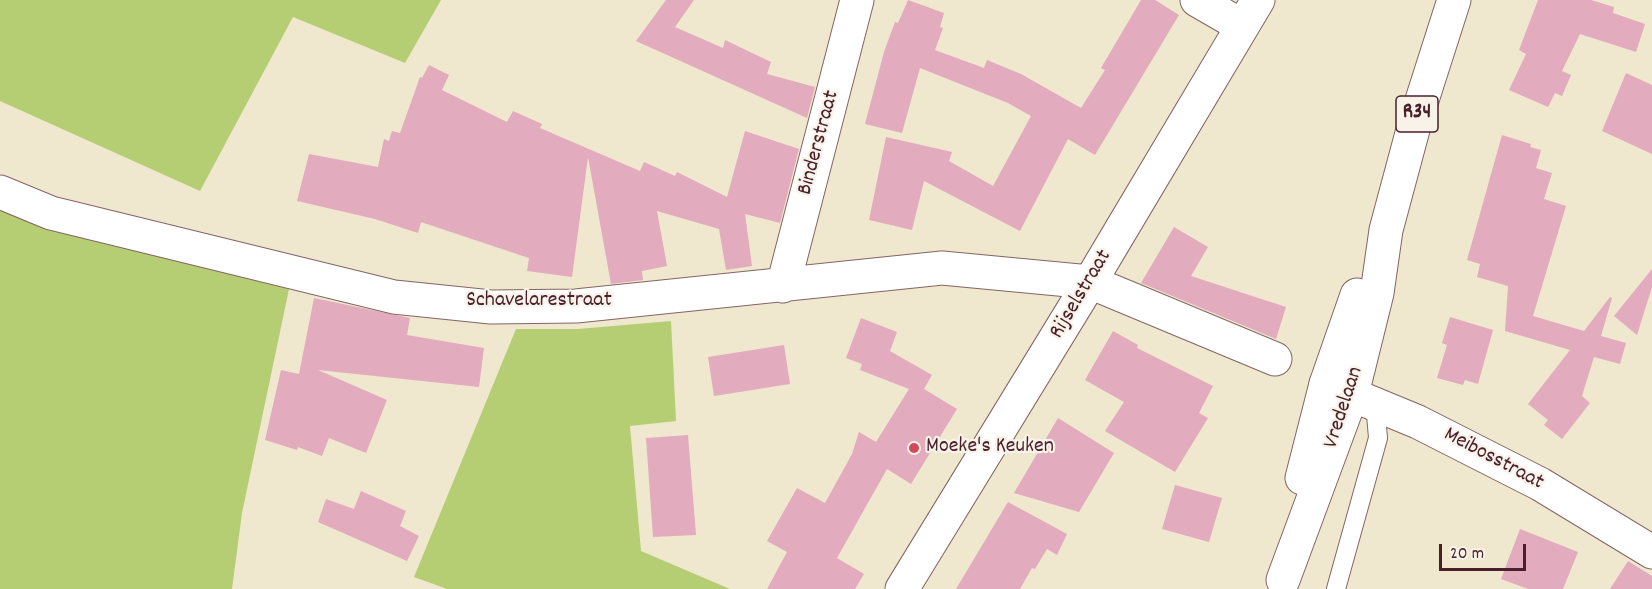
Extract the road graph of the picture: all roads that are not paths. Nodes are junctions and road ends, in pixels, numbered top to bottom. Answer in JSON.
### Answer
{"nodes":[{"id":1,"x":857,"y":0,"type":"edge"},
{"id":2,"x":1197,"y":0,"type":"edge"},
{"id":3,"x":1454,"y":0,"type":"edge"},
{"id":4,"x":1250,"y":13,"type":"edge"},
{"id":5,"x":0,"y":192,"type":"edge"},
{"id":6,"x":1090,"y":282,"type":"junction"},
{"id":7,"x":783,"y":286,"type":"junction"},
{"id":8,"x":1275,"y":359,"type":"dead end"},
{"id":9,"x":1351,"y":394,"type":"junction"},
{"id":10,"x":1652,"y":552,"type":"edge"},
{"id":11,"x":1281,"y":584,"type":"edge"},
{"id":12,"x":902,"y":589,"type":"edge"},
{"id":13,"x":1336,"y":589,"type":"edge"}],
"edges":[{"from":1,"to":7,"type":"street","name":"Binderstraat"},
{"from":2,"to":4,"type":"street"},
{"from":3,"to":9,"type":"street","name":"Vredelaan","number":"R34"},
{"from":4,"to":6,"type":"street","name":"Rijselstraat"},
{"from":5,"to":7,"type":"street","name":"Schavelarestraat"},
{"from":6,"to":7,"type":"street","name":"Schavelarestraat"},
{"from":6,"to":8,"type":"street"},
{"from":6,"to":12,"type":"street","name":"Rijselstraat"},
{"from":9,"to":10,"type":"street","name":"Meibosstraat"},
{"from":9,"to":11,"type":"street","name":"Vredelaan","number":"R34"},
{"from":9,"to":13,"type":"lane"}]}
